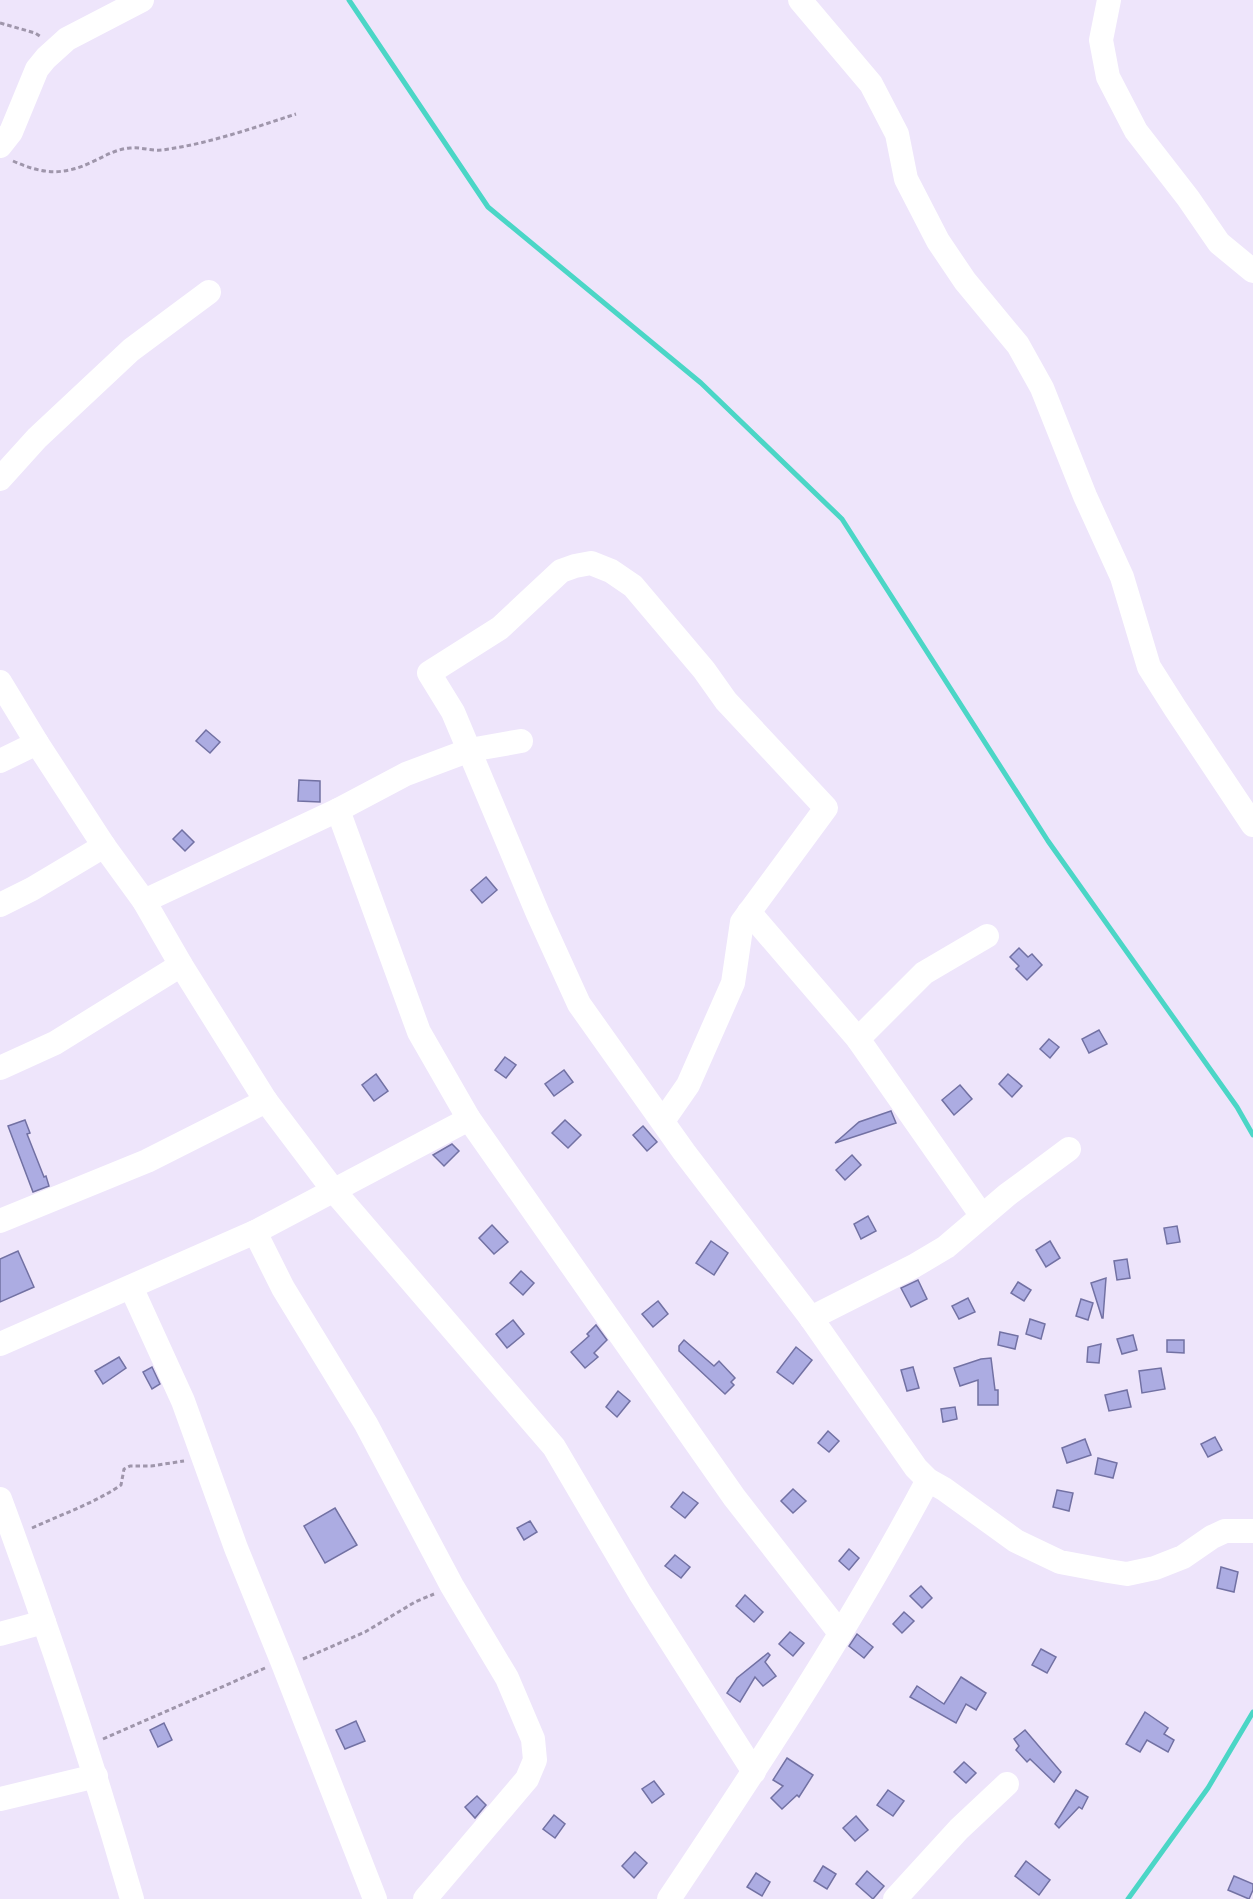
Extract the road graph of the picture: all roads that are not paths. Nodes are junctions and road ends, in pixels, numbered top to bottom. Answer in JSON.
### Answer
{"nodes":[{"id":1,"x":142,"y":0,"type":"edge"},
{"id":2,"x":800,"y":0,"type":"edge"},
{"id":3,"x":1109,"y":0,"type":"edge"},
{"id":4,"x":5,"y":153,"type":"edge"},
{"id":5,"x":1253,"y":271,"type":"edge"},
{"id":6,"x":209,"y":292,"type":"dead end"},
{"id":7,"x":0,"y":479,"type":"edge"},
{"id":8,"x":0,"y":682,"type":"edge"},
{"id":9,"x":521,"y":741,"type":"dead end"},
{"id":10,"x":37,"y":743,"type":"junction"},
{"id":11,"x":470,"y":750,"type":"junction"},
{"id":12,"x":0,"y":761,"type":"edge"},
{"id":13,"x":338,"y":810,"type":"junction"},
{"id":14,"x":1253,"y":825,"type":"edge"},
{"id":15,"x":104,"y":846,"type":"junction"},
{"id":16,"x":144,"y":901,"type":"junction"},
{"id":17,"x":0,"y":905,"type":"edge"},
{"id":18,"x":749,"y":912,"type":"junction"},
{"id":19,"x":987,"y":936,"type":"dead end"},
{"id":20,"x":181,"y":965,"type":"junction"},
{"id":21,"x":858,"y":1039,"type":"junction"},
{"id":22,"x":0,"y":1068,"type":"edge"},
{"id":23,"x":266,"y":1101,"type":"junction"},
{"id":24,"x":469,"y":1119,"type":"junction"},
{"id":25,"x":663,"y":1121,"type":"junction"},
{"id":26,"x":1069,"y":1149,"type":"dead end"},
{"id":27,"x":334,"y":1191,"type":"junction"},
{"id":28,"x":982,"y":1216,"type":"junction"},
{"id":29,"x":0,"y":1221,"type":"edge"},
{"id":30,"x":255,"y":1232,"type":"junction"},
{"id":31,"x":131,"y":1287,"type":"junction"},
{"id":32,"x":811,"y":1318,"type":"junction"},
{"id":33,"x":0,"y":1344,"type":"edge"},
{"id":34,"x":928,"y":1480,"type":"junction"},
{"id":35,"x":0,"y":1499,"type":"edge"},
{"id":36,"x":1253,"y":1531,"type":"edge"},
{"id":37,"x":44,"y":1622,"type":"junction"},
{"id":38,"x":840,"y":1633,"type":"junction"},
{"id":39,"x":0,"y":1634,"type":"edge"},
{"id":40,"x":754,"y":1772,"type":"junction"},
{"id":41,"x":96,"y":1776,"type":"junction"},
{"id":42,"x":1007,"y":1784,"type":"dead end"},
{"id":43,"x":0,"y":1799,"type":"edge"},
{"id":44,"x":132,"y":1899,"type":"edge"},
{"id":45,"x":375,"y":1899,"type":"edge"},
{"id":46,"x":425,"y":1899,"type":"edge"},
{"id":47,"x":669,"y":1899,"type":"edge"},
{"id":48,"x":895,"y":1899,"type":"edge"}],
"edges":[{"from":1,"to":4,"type":"street"},
{"from":2,"to":14,"type":"street"},
{"from":3,"to":5,"type":"street"},
{"from":6,"to":7,"type":"street"},
{"from":8,"to":10,"type":"street"},
{"from":9,"to":11,"type":"street"},
{"from":10,"to":12,"type":"street"},
{"from":10,"to":15,"type":"street"},
{"from":11,"to":13,"type":"street"},
{"from":11,"to":18,"type":"street"},
{"from":11,"to":25,"type":"street"},
{"from":13,"to":16,"type":"street"},
{"from":13,"to":24,"type":"street"},
{"from":15,"to":16,"type":"street"},
{"from":15,"to":17,"type":"street"},
{"from":16,"to":20,"type":"street"},
{"from":18,"to":21,"type":"street"},
{"from":18,"to":25,"type":"street"},
{"from":19,"to":21,"type":"street"},
{"from":20,"to":22,"type":"street"},
{"from":20,"to":23,"type":"street"},
{"from":21,"to":28,"type":"street"},
{"from":23,"to":27,"type":"street"},
{"from":23,"to":29,"type":"street"},
{"from":24,"to":27,"type":"street"},
{"from":24,"to":38,"type":"street"},
{"from":25,"to":32,"type":"street"},
{"from":26,"to":28,"type":"street"},
{"from":27,"to":30,"type":"street"},
{"from":27,"to":40,"type":"street"},
{"from":28,"to":32,"type":"street"},
{"from":30,"to":31,"type":"street"},
{"from":30,"to":46,"type":"street"},
{"from":31,"to":33,"type":"street"},
{"from":31,"to":45,"type":"street"},
{"from":32,"to":34,"type":"street"},
{"from":34,"to":36,"type":"street"},
{"from":34,"to":38,"type":"street"},
{"from":35,"to":37,"type":"street"},
{"from":37,"to":39,"type":"street"},
{"from":37,"to":41,"type":"street"},
{"from":38,"to":40,"type":"street"},
{"from":40,"to":47,"type":"street"},
{"from":41,"to":43,"type":"street"},
{"from":41,"to":44,"type":"street"},
{"from":42,"to":48,"type":"street"}]}
